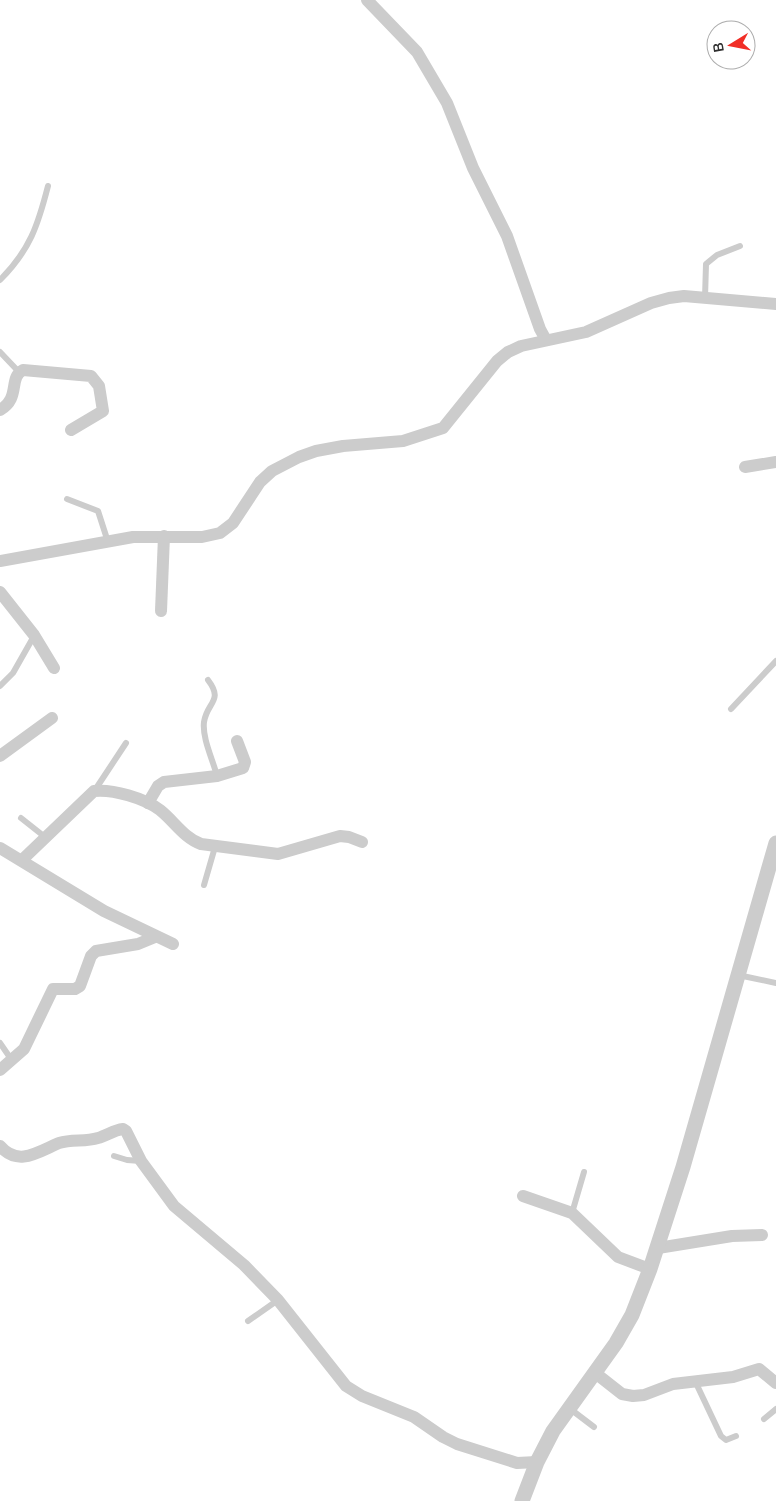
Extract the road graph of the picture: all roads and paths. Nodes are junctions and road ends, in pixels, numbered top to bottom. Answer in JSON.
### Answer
{"nodes":[{"id":1,"x":367,"y":0,"type":"edge"},
{"id":2,"x":48,"y":186,"type":"dead end"},
{"id":3,"x":740,"y":246,"type":"dead end"},
{"id":4,"x":0,"y":280,"type":"edge"},
{"id":5,"x":705,"y":298,"type":"junction"},
{"id":6,"x":776,"y":304,"type":"edge"},
{"id":7,"x":546,"y":340,"type":"junction"},
{"id":8,"x":0,"y":352,"type":"edge"},
{"id":9,"x":19,"y":372,"type":"junction"},
{"id":10,"x":0,"y":410,"type":"edge"},
{"id":11,"x":71,"y":430,"type":"dead end"},
{"id":12,"x":776,"y":462,"type":"edge"},
{"id":13,"x":745,"y":467,"type":"dead end"},
{"id":14,"x":68,"y":499,"type":"dead end"},
{"id":15,"x":164,"y":536,"type":"junction"},
{"id":16,"x":108,"y":542,"type":"junction"},
{"id":17,"x":0,"y":561,"type":"edge"},
{"id":18,"x":0,"y":592,"type":"edge"},
{"id":19,"x":161,"y":611,"type":"dead end"},
{"id":20,"x":34,"y":635,"type":"junction"},
{"id":21,"x":776,"y":661,"type":"edge"},
{"id":22,"x":54,"y":668,"type":"dead end"},
{"id":23,"x":208,"y":680,"type":"dead end"},
{"id":24,"x":0,"y":686,"type":"edge"},
{"id":25,"x":731,"y":709,"type":"dead end"},
{"id":26,"x":52,"y":718,"type":"dead end"},
{"id":27,"x":238,"y":741,"type":"dead end"},
{"id":28,"x":126,"y":743,"type":"dead end"},
{"id":29,"x":0,"y":756,"type":"edge"},
{"id":30,"x":217,"y":776,"type":"junction"},
{"id":31,"x":94,"y":791,"type":"junction"},
{"id":32,"x":148,"y":803,"type":"junction"},
{"id":33,"x":21,"y":818,"type":"dead end"},
{"id":34,"x":45,"y":837,"type":"junction"},
{"id":35,"x":362,"y":842,"type":"dead end"},
{"id":36,"x":776,"y":843,"type":"edge"},
{"id":37,"x":215,"y":847,"type":"junction"},
{"id":38,"x":0,"y":848,"type":"edge"},
{"id":39,"x":22,"y":860,"type":"junction"},
{"id":40,"x":773,"y":864,"type":"edge"},
{"id":41,"x":204,"y":884,"type":"dead end"},
{"id":42,"x":155,"y":937,"type":"junction"},
{"id":43,"x":173,"y":944,"type":"dead end"},
{"id":44,"x":738,"y":975,"type":"junction"},
{"id":45,"x":776,"y":983,"type":"edge"},
{"id":46,"x":0,"y":1042,"type":"edge"},
{"id":47,"x":11,"y":1059,"type":"junction"},
{"id":48,"x":0,"y":1070,"type":"edge"},
{"id":49,"x":0,"y":1146,"type":"edge"},
{"id":50,"x":114,"y":1156,"type":"dead end"},
{"id":51,"x":141,"y":1160,"type":"junction"},
{"id":52,"x":584,"y":1172,"type":"dead end"},
{"id":53,"x":523,"y":1196,"type":"dead end"},
{"id":54,"x":572,"y":1213,"type":"junction"},
{"id":55,"x":762,"y":1235,"type":"dead end"},
{"id":56,"x":658,"y":1248,"type":"junction"},
{"id":57,"x":650,"y":1269,"type":"junction"},
{"id":58,"x":278,"y":1300,"type":"junction"},
{"id":59,"x":248,"y":1321,"type":"dead end"},
{"id":60,"x":594,"y":1372,"type":"junction"},
{"id":61,"x":695,"y":1381,"type":"junction"},
{"id":62,"x":776,"y":1383,"type":"edge"},
{"id":63,"x":569,"y":1408,"type":"junction"},
{"id":64,"x":776,"y":1409,"type":"edge"},
{"id":65,"x":764,"y":1419,"type":"dead end"},
{"id":66,"x":594,"y":1427,"type":"dead end"},
{"id":67,"x":736,"y":1436,"type":"dead end"},
{"id":68,"x":537,"y":1462,"type":"junction"},
{"id":69,"x":522,"y":1501,"type":"edge"}],
"edges":[{"from":1,"to":7,"type":"street"},
{"from":2,"to":4,"type":"lane"},
{"from":3,"to":5,"type":"lane"},
{"from":5,"to":6,"type":"street"},
{"from":5,"to":7,"type":"street"},
{"from":7,"to":15,"type":"street"},
{"from":8,"to":9,"type":"lane"},
{"from":9,"to":10,"type":"street"},
{"from":9,"to":11,"type":"street"},
{"from":12,"to":13,"type":"street"},
{"from":14,"to":16,"type":"lane"},
{"from":15,"to":16,"type":"street"},
{"from":15,"to":19,"type":"street"},
{"from":16,"to":17,"type":"street"},
{"from":18,"to":20,"type":"street"},
{"from":20,"to":22,"type":"street"},
{"from":20,"to":24,"type":"lane"},
{"from":21,"to":25,"type":"lane"},
{"from":23,"to":30,"type":"lane"},
{"from":26,"to":29,"type":"street"},
{"from":27,"to":30,"type":"street"},
{"from":28,"to":31,"type":"lane"},
{"from":30,"to":32,"type":"street"},
{"from":31,"to":32,"type":"street"},
{"from":31,"to":34,"type":"street"},
{"from":32,"to":37,"type":"street"},
{"from":33,"to":34,"type":"lane"},
{"from":34,"to":39,"type":"street"},
{"from":35,"to":37,"type":"street"},
{"from":36,"to":40,"type":"street"},
{"from":37,"to":41,"type":"lane"},
{"from":38,"to":39,"type":"street"},
{"from":39,"to":42,"type":"street"},
{"from":40,"to":44,"type":"street"},
{"from":42,"to":43,"type":"street"},
{"from":42,"to":47,"type":"street"},
{"from":44,"to":45,"type":"lane"},
{"from":44,"to":56,"type":"street"},
{"from":46,"to":47,"type":"lane"},
{"from":47,"to":48,"type":"street"},
{"from":49,"to":51,"type":"street"},
{"from":50,"to":51,"type":"lane"},
{"from":51,"to":58,"type":"street"},
{"from":52,"to":54,"type":"lane"},
{"from":53,"to":54,"type":"street"},
{"from":54,"to":57,"type":"street"},
{"from":55,"to":56,"type":"street"},
{"from":56,"to":57,"type":"street"},
{"from":57,"to":60,"type":"street"},
{"from":58,"to":59,"type":"lane"},
{"from":58,"to":68,"type":"street"},
{"from":60,"to":61,"type":"street"},
{"from":60,"to":63,"type":"street"},
{"from":61,"to":62,"type":"street"},
{"from":61,"to":67,"type":"lane"},
{"from":63,"to":66,"type":"lane"},
{"from":63,"to":68,"type":"street"},
{"from":64,"to":65,"type":"lane"},
{"from":68,"to":69,"type":"street"}]}
